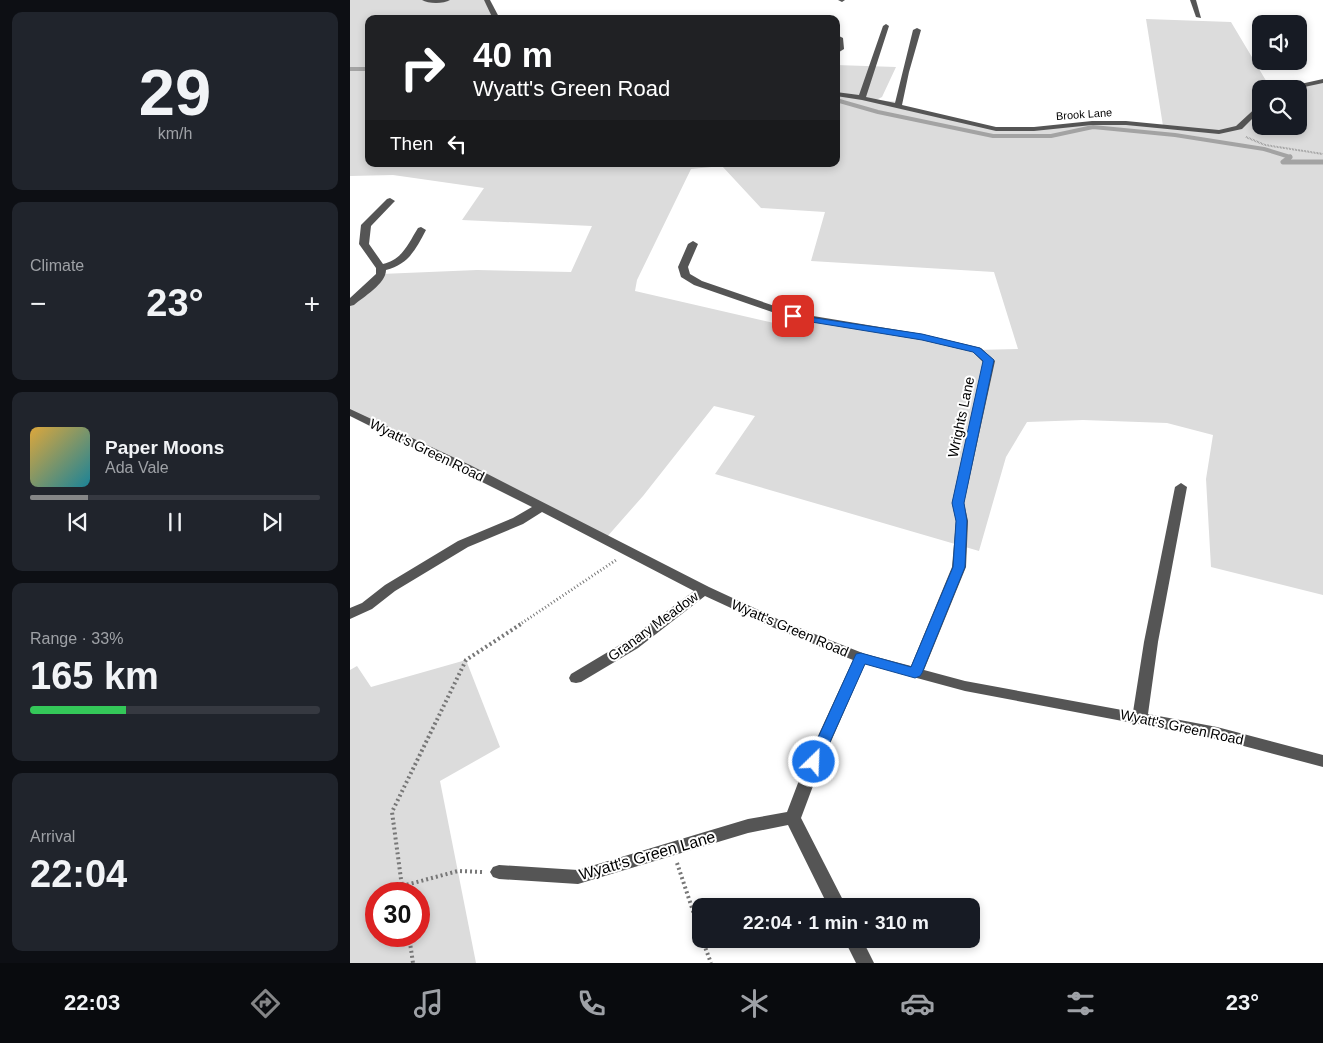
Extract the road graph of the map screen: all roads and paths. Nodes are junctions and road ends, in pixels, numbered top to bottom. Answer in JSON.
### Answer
{"nodes":[{"id":1,"x":424,"y":0,"type":"edge"},
{"id":2,"x":446,"y":0,"type":"edge"},
{"id":3,"x":487,"y":0,"type":"edge"},
{"id":4,"x":1193,"y":0,"type":"edge"},
{"id":5,"x":495,"y":15,"type":"edge"},
{"id":6,"x":1199,"y":16,"type":"dead end"},
{"id":7,"x":886,"y":26,"type":"dead end"},
{"id":8,"x":917,"y":30,"type":"dead end"},
{"id":9,"x":1323,"y":81,"type":"edge"},
{"id":10,"x":1307,"y":84,"type":"edge"},
{"id":11,"x":840,"y":95,"type":"edge"},
{"id":12,"x":862,"y":98,"type":"junction"},
{"id":13,"x":898,"y":107,"type":"junction"},
{"id":14,"x":1252,"y":116,"type":"edge"},
{"id":15,"x":1234,"y":131,"type":"junction"},
{"id":16,"x":1323,"y":154,"type":"edge"},
{"id":17,"x":390,"y":201,"type":"dead end"},
{"id":18,"x":421,"y":230,"type":"dead end"},
{"id":19,"x":694,"y":244,"type":"dead end"},
{"id":20,"x":381,"y":268,"type":"junction"},
{"id":21,"x":350,"y":303,"type":"edge"},
{"id":22,"x":350,"y":412,"type":"edge"},
{"id":23,"x":1181,"y":487,"type":"dead end"},
{"id":24,"x":542,"y":507,"type":"junction"},
{"id":25,"x":628,"y":550,"type":"junction"},
{"id":26,"x":704,"y":590,"type":"junction"},
{"id":27,"x":350,"y":614,"type":"edge"},
{"id":28,"x":861,"y":658,"type":"junction"},
{"id":29,"x":915,"y":673,"type":"junction"},
{"id":30,"x":576,"y":678,"type":"dead end"},
{"id":31,"x":1140,"y":718,"type":"junction"},
{"id":32,"x":1323,"y":761,"type":"edge"},
{"id":33,"x":793,"y":818,"type":"junction"},
{"id":34,"x":672,"y":849,"type":"junction"},
{"id":35,"x":499,"y":872,"type":"joint"},
{"id":36,"x":401,"y":882,"type":"edge"},
{"id":37,"x":417,"y":882,"type":"edge"},
{"id":38,"x":833,"y":898,"type":"edge"},
{"id":39,"x":692,"y":908,"type":"edge"},
{"id":40,"x":411,"y":947,"type":"edge"},
{"id":41,"x":706,"y":948,"type":"edge"},
{"id":42,"x":858,"y":948,"type":"edge"},
{"id":43,"x":413,"y":963,"type":"edge"},
{"id":44,"x":711,"y":963,"type":"edge"},
{"id":45,"x":865,"y":963,"type":"edge"}],
"edges":[{"from":1,"to":2,"type":"street"},
{"from":3,"to":5,"type":"street"},
{"from":4,"to":6,"type":"street"},
{"from":7,"to":12,"type":"street"},
{"from":8,"to":13,"type":"street"},
{"from":9,"to":10,"type":"street"},
{"from":11,"to":12,"type":"street","name":"Brook Lane"},
{"from":12,"to":13,"type":"street","name":"Brook Lane"},
{"from":13,"to":15,"type":"street","name":"Brook Lane"},
{"from":14,"to":15,"type":"street"},
{"from":15,"to":16,"type":"path"},
{"from":17,"to":20,"type":"street"},
{"from":18,"to":20,"type":"street"},
{"from":19,"to":29,"type":"street","name":"Wrights Lane"},
{"from":20,"to":21,"type":"street"},
{"from":22,"to":24,"type":"street","name":"Wyatt's Green Road"},
{"from":23,"to":31,"type":"street"},
{"from":24,"to":25,"type":"street","name":"Wyatt's Green Road"},
{"from":24,"to":27,"type":"street"},
{"from":25,"to":26,"type":"street","name":"Wyatt's Green Road"},
{"from":25,"to":36,"type":"path"},
{"from":26,"to":28,"type":"street","name":"Wyatt's Green Road"},
{"from":26,"to":30,"type":"street","name":"Granary Meadow"},
{"from":28,"to":29,"type":"street","name":"Wyatt's Green Road"},
{"from":28,"to":33,"type":"street"},
{"from":29,"to":31,"type":"street","name":"Wyatt's Green Road"},
{"from":31,"to":32,"type":"street","name":"Wyatt's Green Road"},
{"from":33,"to":34,"type":"street","name":"Wyatt's Green Lane"},
{"from":33,"to":38,"type":"street"},
{"from":34,"to":35,"type":"street","name":"Wyatt's Green Lane"},
{"from":34,"to":39,"type":"path"},
{"from":35,"to":37,"type":"path"},
{"from":40,"to":43,"type":"path"},
{"from":41,"to":44,"type":"path"},
{"from":42,"to":45,"type":"street"}]}
